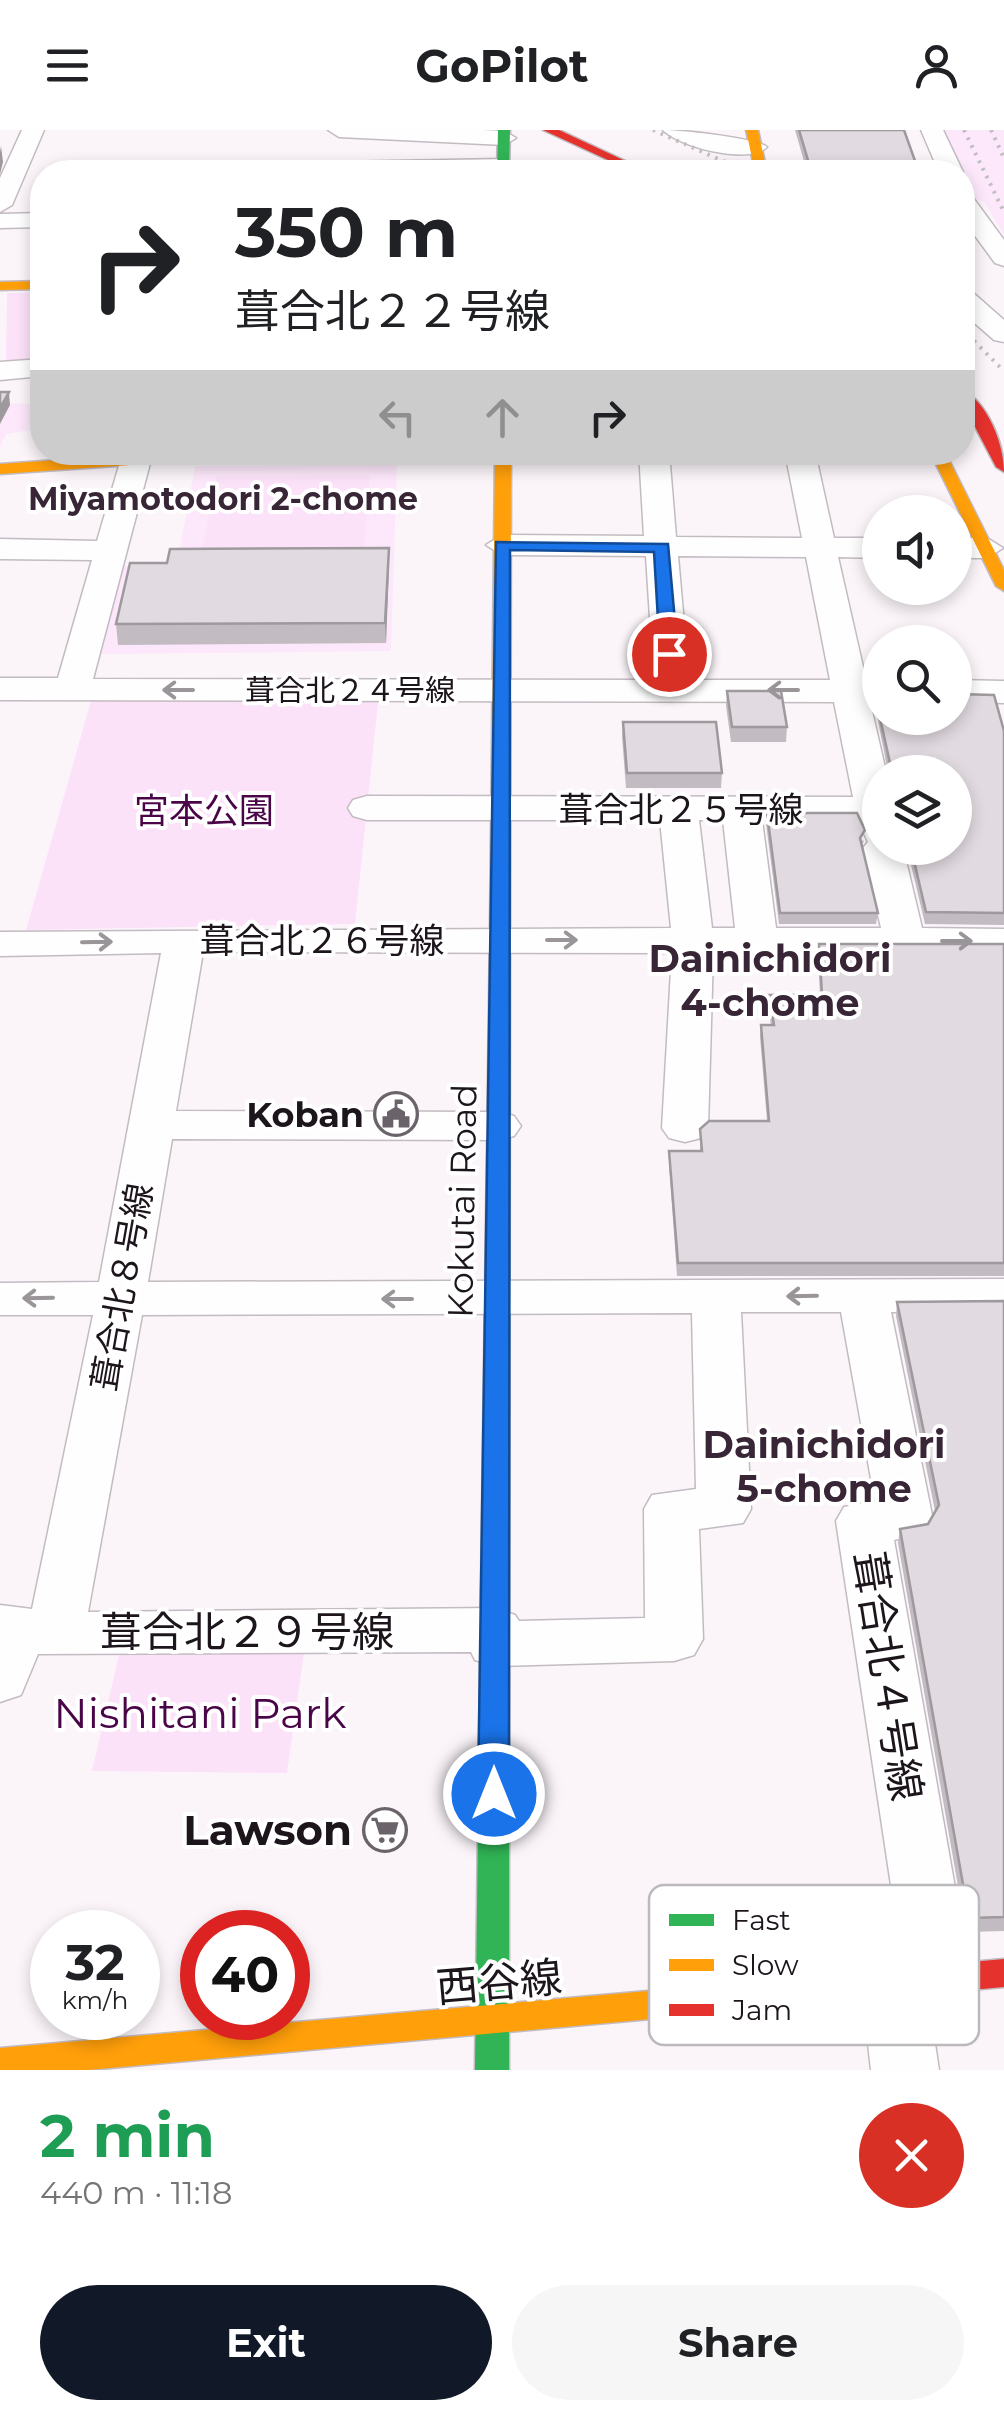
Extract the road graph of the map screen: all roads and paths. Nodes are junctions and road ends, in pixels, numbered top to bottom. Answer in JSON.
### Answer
{"nodes":[{"id":1,"x":34,"y":130,"type":"edge"},
{"id":2,"x":340,"y":130,"type":"edge"},
{"id":3,"x":549,"y":130,"type":"edge"},
{"id":4,"x":599,"y":130,"type":"edge"},
{"id":5,"x":674,"y":130,"type":"edge"},
{"id":6,"x":932,"y":130,"type":"edge"},
{"id":7,"x":504,"y":134,"type":"edge"},
{"id":8,"x":758,"y":159,"type":"edge"},
{"id":9,"x":503,"y":160,"type":"edge"},
{"id":10,"x":635,"y":160,"type":"edge"},
{"id":11,"x":643,"y":160,"type":"edge"},
{"id":12,"x":945,"y":160,"type":"edge"},
{"id":13,"x":30,"y":176,"type":"edge"},
{"id":14,"x":14,"y":177,"type":"junction"},
{"id":15,"x":0,"y":205,"type":"edge"},
{"id":16,"x":975,"y":217,"type":"edge"},
{"id":17,"x":30,"y":220,"type":"edge"},
{"id":18,"x":0,"y":221,"type":"edge"},
{"id":19,"x":1004,"y":258,"type":"edge"},
{"id":20,"x":30,"y":285,"type":"edge"},
{"id":21,"x":0,"y":286,"type":"edge"},
{"id":22,"x":975,"y":308,"type":"edge"},
{"id":23,"x":1004,"y":334,"type":"edge"},
{"id":24,"x":30,"y":369,"type":"edge"},
{"id":25,"x":0,"y":371,"type":"edge"},
{"id":26,"x":975,"y":402,"type":"edge"},
{"id":27,"x":1004,"y":404,"type":"edge"},
{"id":28,"x":975,"y":418,"type":"edge"},
{"id":29,"x":42,"y":465,"type":"edge"},
{"id":30,"x":134,"y":465,"type":"edge"},
{"id":31,"x":503,"y":465,"type":"edge"},
{"id":32,"x":655,"y":465,"type":"edge"},
{"id":33,"x":803,"y":465,"type":"edge"},
{"id":34,"x":942,"y":465,"type":"edge"},
{"id":35,"x":1004,"y":468,"type":"edge"},
{"id":36,"x":0,"y":469,"type":"edge"},
{"id":37,"x":952,"y":495,"type":"edge"},
{"id":38,"x":502,"y":546,"type":"junction"},
{"id":39,"x":662,"y":547,"type":"junction"},
{"id":40,"x":862,"y":548,"type":"edge"},
{"id":41,"x":0,"y":549,"type":"edge"},
{"id":42,"x":819,"y":549,"type":"junction"},
{"id":43,"x":972,"y":549,"type":"edge"},
{"id":44,"x":111,"y":551,"type":"junction"},
{"id":45,"x":1004,"y":586,"type":"edge"},
{"id":46,"x":862,"y":687,"type":"edge"},
{"id":47,"x":0,"y":690,"type":"edge"},
{"id":48,"x":72,"y":690,"type":"junction"},
{"id":49,"x":501,"y":690,"type":"junction"},
{"id":50,"x":672,"y":690,"type":"junction"},
{"id":51,"x":862,"y":690,"type":"edge"},
{"id":52,"x":972,"y":691,"type":"edge"},
{"id":53,"x":1004,"y":692,"type":"edge"},
{"id":54,"x":367,"y":808,"type":"dead end"},
{"id":55,"x":502,"y":808,"type":"junction"},
{"id":56,"x":678,"y":809,"type":"junction"},
{"id":57,"x":741,"y":809,"type":"junction"},
{"id":58,"x":862,"y":827,"type":"edge"},
{"id":59,"x":887,"y":865,"type":"edge"},
{"id":60,"x":184,"y":940,"type":"junction"},
{"id":61,"x":502,"y":940,"type":"junction"},
{"id":62,"x":692,"y":940,"type":"junction"},
{"id":63,"x":757,"y":941,"type":"junction"},
{"id":64,"x":904,"y":941,"type":"junction"},
{"id":65,"x":1004,"y":942,"type":"edge"},
{"id":66,"x":3,"y":953,"type":"edge"},
{"id":67,"x":151,"y":1125,"type":"junction"},
{"id":68,"x":498,"y":1126,"type":"junction"},
{"id":69,"x":685,"y":1128,"type":"dead end"},
{"id":70,"x":1004,"y":1295,"type":"edge"},
{"id":71,"x":863,"y":1296,"type":"junction"},
{"id":72,"x":122,"y":1297,"type":"junction"},
{"id":73,"x":716,"y":1297,"type":"junction"},
{"id":74,"x":0,"y":1298,"type":"edge"},
{"id":75,"x":495,"y":1299,"type":"junction"},
{"id":76,"x":495,"y":1637,"type":"junction"},
{"id":77,"x":18,"y":1642,"type":"edge"},
{"id":78,"x":905,"y":1885,"type":"edge"},
{"id":79,"x":1004,"y":1973,"type":"edge"},
{"id":80,"x":979,"y":1975,"type":"edge"},
{"id":81,"x":649,"y":2006,"type":"edge"},
{"id":82,"x":492,"y":2020,"type":"junction"},
{"id":83,"x":908,"y":2045,"type":"edge"},
{"id":84,"x":0,"y":2063,"type":"edge"},
{"id":85,"x":492,"y":2070,"type":"edge"},
{"id":86,"x":905,"y":2070,"type":"edge"}],
"edges":[{"from":1,"to":14,"type":"street"},
{"from":2,"to":7,"type":"street"},
{"from":3,"to":10,"type":"street"},
{"from":4,"to":11,"type":"street"},
{"from":5,"to":8,"type":"street"},
{"from":6,"to":12,"type":"street"},
{"from":7,"to":9,"type":"street"},
{"from":13,"to":14,"type":"street"},
{"from":14,"to":15,"type":"street"},
{"from":16,"to":19,"type":"street"},
{"from":17,"to":18,"type":"street"},
{"from":20,"to":21,"type":"street"},
{"from":22,"to":23,"type":"street"},
{"from":24,"to":25,"type":"street"},
{"from":26,"to":27,"type":"street"},
{"from":28,"to":35,"type":"street"},
{"from":29,"to":36,"type":"street"},
{"from":30,"to":44,"type":"street"},
{"from":31,"to":38,"type":"street","name":"Kokutai Road"},
{"from":32,"to":39,"type":"street"},
{"from":33,"to":42,"type":"street"},
{"from":34,"to":37,"type":"street"},
{"from":38,"to":39,"type":"street"},
{"from":38,"to":49,"type":"street","name":"Kokutai Road"},
{"from":39,"to":42,"type":"street"},
{"from":39,"to":50,"type":"street"},
{"from":40,"to":42,"type":"street"},
{"from":41,"to":44,"type":"street"},
{"from":42,"to":46,"type":"street"},
{"from":43,"to":45,"type":"street"},
{"from":44,"to":48,"type":"street"},
{"from":47,"to":48,"type":"street","name":"葺合北２４号線"},
{"from":49,"to":48,"type":"street","name":"葺合北２４号線","one_way":true},
{"from":49,"to":50,"type":"street","name":"葺合北２４号線"},
{"from":49,"to":55,"type":"street","name":"Kokutai Road"},
{"from":51,"to":50,"type":"street","name":"葺合北２４号線","one_way":true},
{"from":52,"to":53,"type":"street"},
{"from":54,"to":55,"type":"street","name":"葺合北２５号線"},
{"from":55,"to":56,"type":"street","name":"葺合北２５号線"},
{"from":55,"to":61,"type":"street","name":"Kokutai Road"},
{"from":56,"to":57,"type":"street","name":"葺合北２５号線"},
{"from":56,"to":62,"type":"street"},
{"from":57,"to":58,"type":"street","name":"葺合北２５号線"},
{"from":57,"to":63,"type":"street"},
{"from":59,"to":64,"type":"street"},
{"from":60,"to":61,"type":"street","name":"葺合北２６号線"},
{"from":66,"to":60,"type":"street","name":"葺合北２６号線","one_way":true},
{"from":60,"to":67,"type":"street","name":"葺合北８号線"},
{"from":61,"to":62,"type":"street","name":"葺合北２６号線","one_way":true},
{"from":61,"to":68,"type":"street","name":"Kokutai Road"},
{"from":62,"to":63,"type":"street","name":"葺合北２６号線"},
{"from":62,"to":69,"type":"street"},
{"from":63,"to":64,"type":"street","name":"葺合北２６号線"},
{"from":64,"to":65,"type":"street","name":"葺合北２６号線","one_way":true},
{"from":67,"to":68,"type":"street"},
{"from":67,"to":72,"type":"street","name":"葺合北８号線"},
{"from":68,"to":75,"type":"street","name":"Kokutai Road"},
{"from":70,"to":71,"type":"street"},
{"from":71,"to":73,"type":"street","one_way":true},
{"from":71,"to":78,"type":"street","name":"葺合北４号線"},
{"from":72,"to":74,"type":"street","one_way":true},
{"from":75,"to":72,"type":"street","one_way":true},
{"from":72,"to":77,"type":"street","name":"葺合北８号線"},
{"from":73,"to":75,"type":"street"},
{"from":73,"to":76,"type":"street","name":"葺合北２９号線"},
{"from":75,"to":76,"type":"street","name":"Kokutai Road"},
{"from":76,"to":77,"type":"street","name":"葺合北２９号線"},
{"from":76,"to":82,"type":"street","name":"Kokutai Road"},
{"from":79,"to":80,"type":"street","name":"西谷線"},
{"from":81,"to":82,"type":"street","name":"西谷線"},
{"from":82,"to":84,"type":"street","name":"西谷線"},
{"from":82,"to":85,"type":"street","name":"Kokutai Road"},
{"from":83,"to":86,"type":"street","name":"葺合北４号線"}]}
